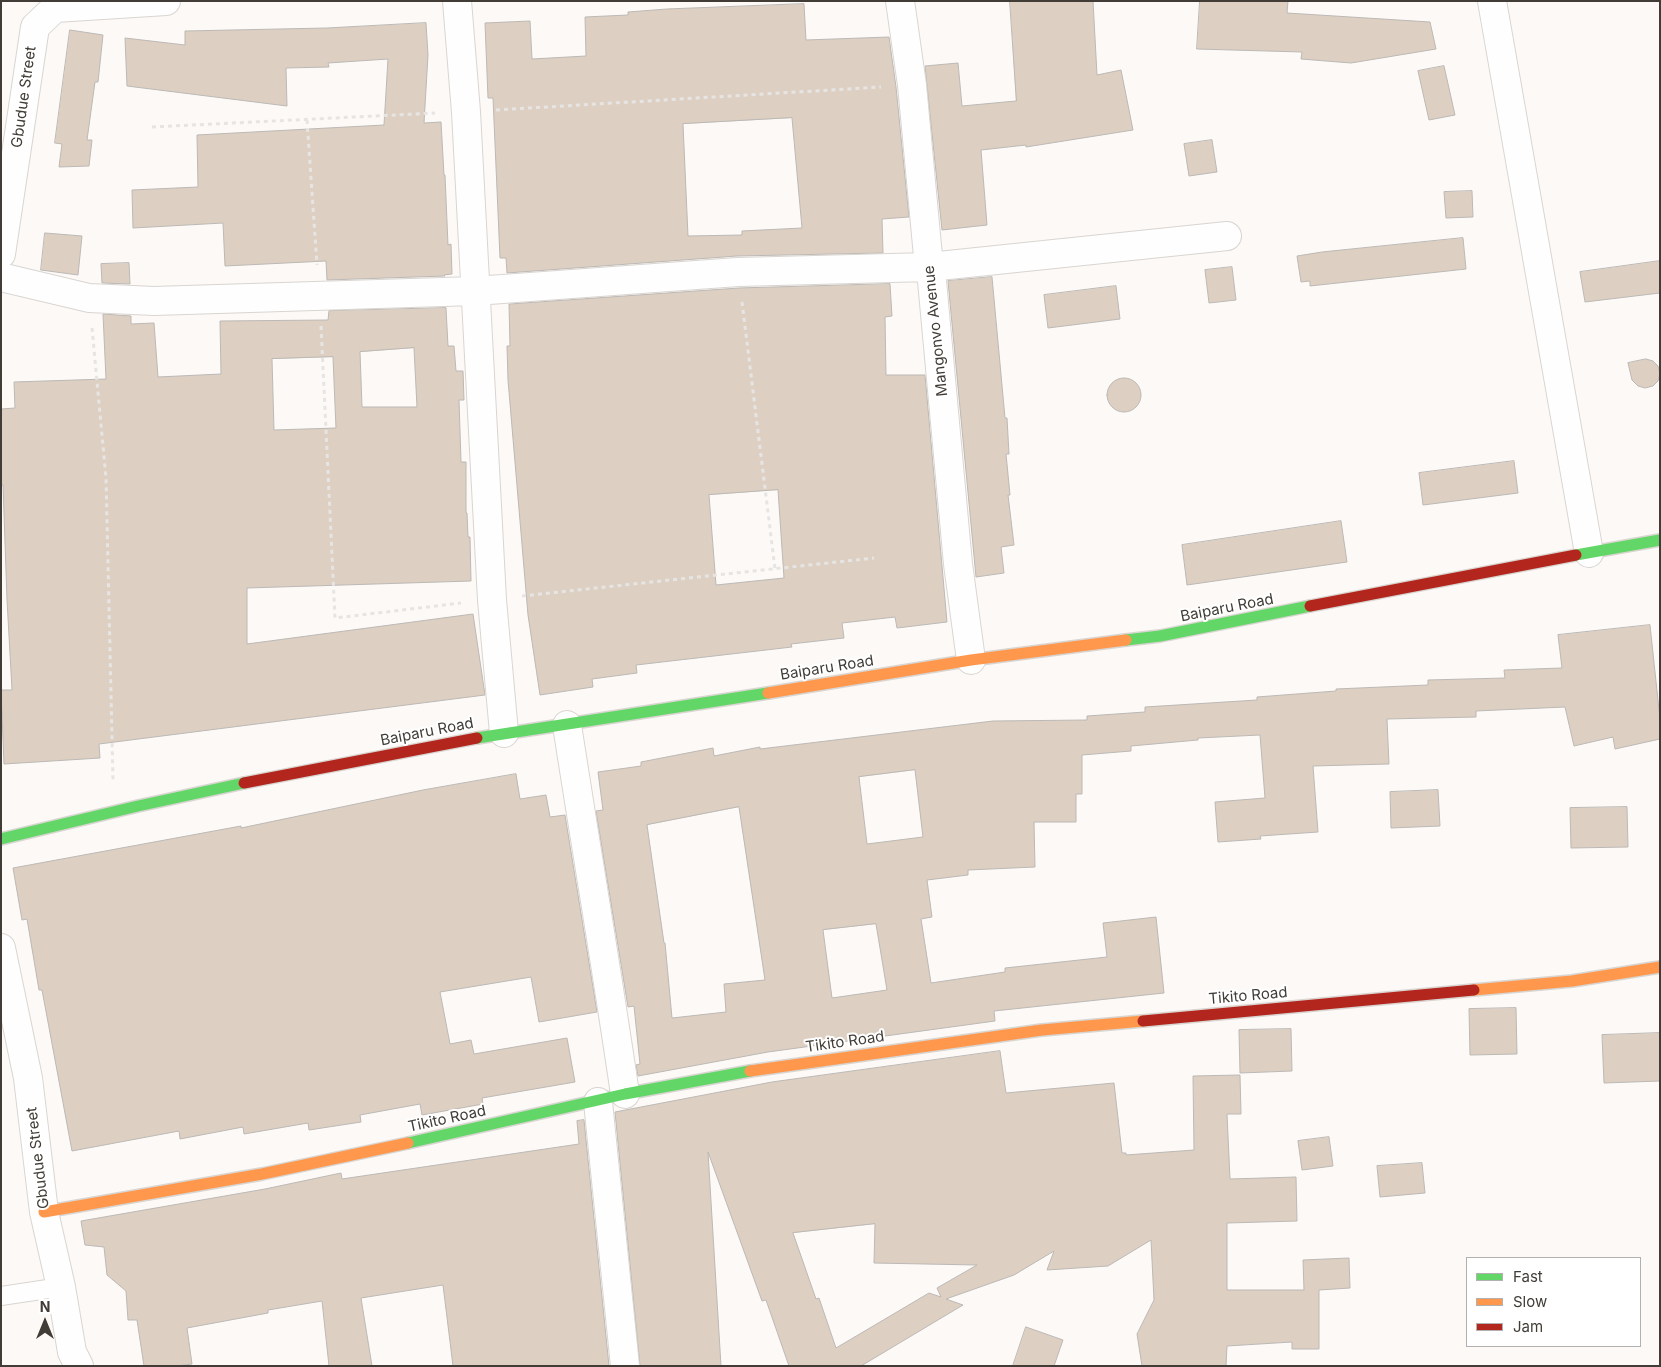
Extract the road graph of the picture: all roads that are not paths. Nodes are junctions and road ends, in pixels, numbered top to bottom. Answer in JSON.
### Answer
{"nodes":[{"id":1,"x":166,"y":1,"type":"edge"},
{"id":2,"x":457,"y":1,"type":"edge"},
{"id":3,"x":900,"y":1,"type":"edge"},
{"id":4,"x":1492,"y":1,"type":"edge"},
{"id":5,"x":1227,"y":236,"type":"dead end"},
{"id":6,"x":1,"y":254,"type":"edge"},
{"id":7,"x":929,"y":267,"type":"junction"},
{"id":8,"x":1,"y":277,"type":"edge"},
{"id":9,"x":475,"y":290,"type":"junction"},
{"id":10,"x":1660,"y":540,"type":"edge"},
{"id":11,"x":1589,"y":552,"type":"junction"},
{"id":12,"x":971,"y":660,"type":"junction"},
{"id":13,"x":567,"y":724,"type":"junction"},
{"id":14,"x":504,"y":733,"type":"junction"},
{"id":15,"x":1,"y":839,"type":"edge"},
{"id":16,"x":1,"y":948,"type":"edge"},
{"id":17,"x":1660,"y":968,"type":"edge"},
{"id":18,"x":625,"y":1094,"type":"junction"},
{"id":19,"x":598,"y":1102,"type":"junction"},
{"id":20,"x":44,"y":1212,"type":"junction"},
{"id":21,"x":61,"y":1287,"type":"junction"},
{"id":22,"x":1,"y":1296,"type":"edge"},
{"id":23,"x":79,"y":1366,"type":"edge"},
{"id":24,"x":625,"y":1366,"type":"edge"}],
"edges":[{"from":1,"to":6,"type":"street","name":"Gbudue Street"},
{"from":2,"to":9,"type":"street"},
{"from":3,"to":7,"type":"street","name":"Mangonvo Avenue"},
{"from":4,"to":11,"type":"street"},
{"from":5,"to":7,"type":"street"},
{"from":7,"to":9,"type":"street"},
{"from":7,"to":12,"type":"street","name":"Mangonvo Avenue"},
{"from":8,"to":9,"type":"street"},
{"from":9,"to":14,"type":"street"},
{"from":10,"to":11,"type":"street","name":"Baiparu Road"},
{"from":11,"to":12,"type":"street","name":"Baiparu Road"},
{"from":12,"to":13,"type":"street","name":"Baiparu Road"},
{"from":13,"to":14,"type":"street","name":"Baiparu Road"},
{"from":13,"to":18,"type":"street"},
{"from":14,"to":15,"type":"street","name":"Baiparu Road"},
{"from":16,"to":20,"type":"street","name":"Gbudue Street"},
{"from":17,"to":18,"type":"street","name":"Tikito Road"},
{"from":18,"to":19,"type":"street","name":"Tikito Road"},
{"from":19,"to":20,"type":"street","name":"Tikito Road"},
{"from":19,"to":24,"type":"street"},
{"from":20,"to":21,"type":"street","name":"Gbudue Street"},
{"from":21,"to":22,"type":"lane"},
{"from":21,"to":23,"type":"street","name":"Gbudue Street"}]}
